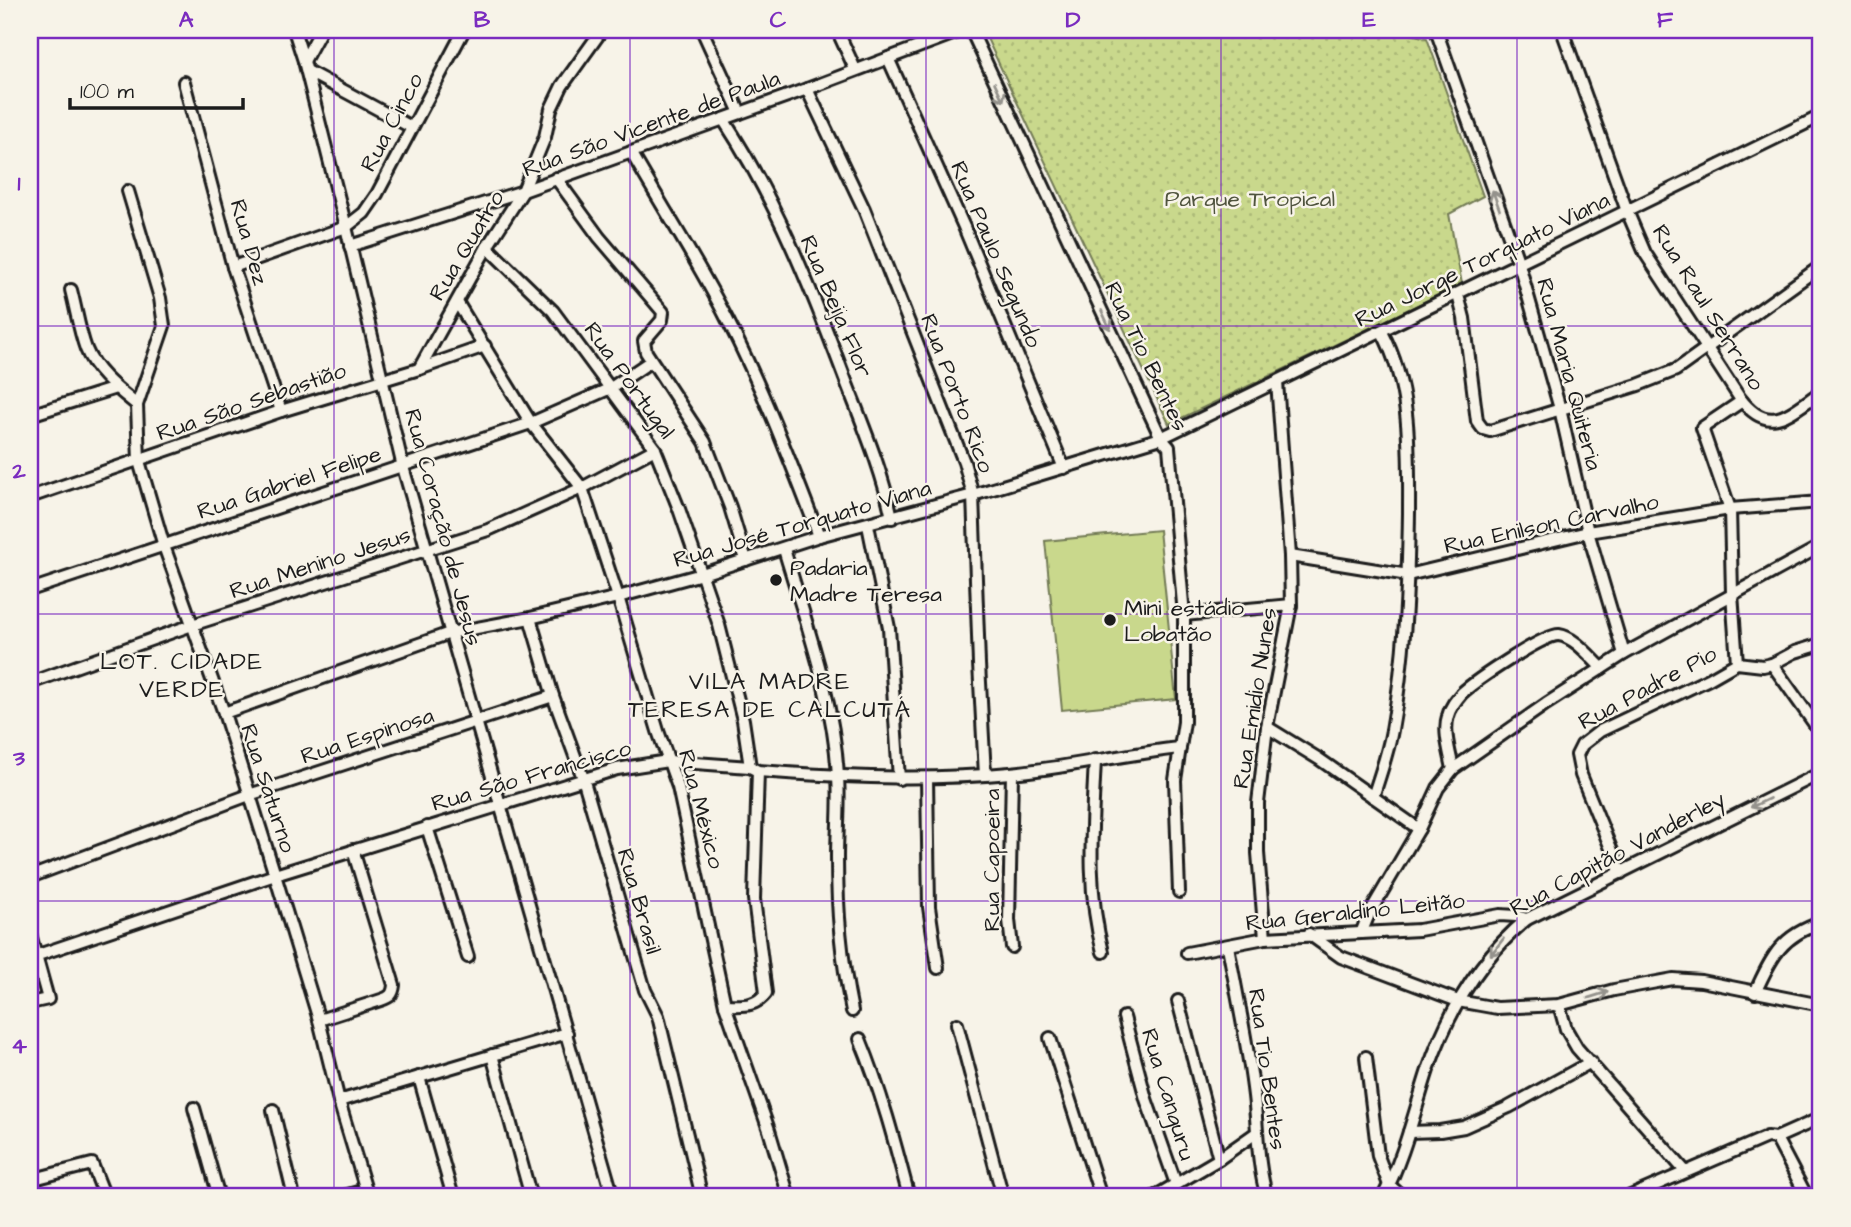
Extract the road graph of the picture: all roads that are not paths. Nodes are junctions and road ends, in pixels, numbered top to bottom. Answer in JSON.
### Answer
{"nodes":[{"id":1,"x":294,"y":30,"type":"edge"},
{"id":2,"x":321,"y":30,"type":"edge"},
{"id":3,"x":464,"y":30,"type":"edge"},
{"id":4,"x":602,"y":30,"type":"edge"},
{"id":5,"x":702,"y":30,"type":"edge"},
{"id":6,"x":837,"y":30,"type":"edge"},
{"id":7,"x":963,"y":30,"type":"edge"},
{"id":8,"x":971,"y":30,"type":"edge"},
{"id":9,"x":1436,"y":30,"type":"edge"},
{"id":10,"x":1562,"y":30,"type":"edge"},
{"id":11,"x":888,"y":58,"type":"junction"},
{"id":12,"x":306,"y":66,"type":"junction"},
{"id":13,"x":855,"y":69,"type":"junction"},
{"id":14,"x":184,"y":82,"type":"dead end"},
{"id":15,"x":807,"y":89,"type":"junction"},
{"id":16,"x":740,"y":113,"type":"junction"},
{"id":17,"x":1821,"y":116,"type":"edge"},
{"id":18,"x":723,"y":119,"type":"junction"},
{"id":19,"x":411,"y":127,"type":"junction"},
{"id":20,"x":631,"y":152,"type":"junction"},
{"id":21,"x":556,"y":178,"type":"junction"},
{"id":22,"x":128,"y":191,"type":"dead end"},
{"id":23,"x":523,"y":191,"type":"junction"},
{"id":24,"x":1627,"y":211,"type":"junction"},
{"id":25,"x":346,"y":227,"type":"junction"},
{"id":26,"x":350,"y":246,"type":"junction"},
{"id":27,"x":487,"y":247,"type":"junction"},
{"id":28,"x":1519,"y":264,"type":"junction"},
{"id":29,"x":1821,"y":266,"type":"edge"},
{"id":30,"x":233,"y":267,"type":"junction"},
{"id":31,"x":71,"y":290,"type":"dead end"},
{"id":32,"x":1458,"y":295,"type":"junction"},
{"id":33,"x":457,"y":302,"type":"junction"},
{"id":34,"x":1382,"y":332,"type":"junction"},
{"id":35,"x":485,"y":345,"type":"junction"},
{"id":36,"x":1708,"y":348,"type":"junction"},
{"id":37,"x":651,"y":361,"type":"junction"},
{"id":38,"x":419,"y":369,"type":"junction"},
{"id":39,"x":382,"y":380,"type":"junction"},
{"id":40,"x":1277,"y":382,"type":"junction"},
{"id":41,"x":116,"y":388,"type":"junction"},
{"id":42,"x":611,"y":388,"type":"junction"},
{"id":43,"x":1821,"y":392,"type":"edge"},
{"id":44,"x":1742,"y":401,"type":"junction"},
{"id":45,"x":137,"y":405,"type":"junction"},
{"id":46,"x":1560,"y":409,"type":"junction"},
{"id":47,"x":281,"y":411,"type":"junction"},
{"id":48,"x":30,"y":415,"type":"edge"},
{"id":49,"x":531,"y":423,"type":"junction"},
{"id":50,"x":1161,"y":438,"type":"junction"},
{"id":51,"x":655,"y":449,"type":"junction"},
{"id":52,"x":139,"y":461,"type":"junction"},
{"id":53,"x":403,"y":467,"type":"junction"},
{"id":54,"x":1064,"y":468,"type":"junction"},
{"id":55,"x":582,"y":488,"type":"junction"},
{"id":56,"x":973,"y":495,"type":"junction"},
{"id":57,"x":30,"y":497,"type":"edge"},
{"id":58,"x":1821,"y":502,"type":"edge"},
{"id":59,"x":1730,"y":509,"type":"junction"},
{"id":60,"x":892,"y":518,"type":"junction"},
{"id":61,"x":868,"y":525,"type":"junction"},
{"id":62,"x":1588,"y":532,"type":"junction"},
{"id":63,"x":819,"y":536,"type":"junction"},
{"id":64,"x":164,"y":546,"type":"junction"},
{"id":65,"x":1821,"y":546,"type":"edge"},
{"id":66,"x":428,"y":549,"type":"junction"},
{"id":67,"x":784,"y":549,"type":"junction"},
{"id":68,"x":1290,"y":556,"type":"junction"},
{"id":69,"x":746,"y":560,"type":"junction"},
{"id":70,"x":702,"y":574,"type":"junction"},
{"id":71,"x":1408,"y":575,"type":"junction"},
{"id":72,"x":30,"y":590,"type":"edge"},
{"id":73,"x":1732,"y":593,"type":"junction"},
{"id":74,"x":618,"y":597,"type":"junction"},
{"id":75,"x":1291,"y":605,"type":"junction"},
{"id":76,"x":1184,"y":615,"type":"junction"},
{"id":77,"x":530,"y":618,"type":"junction"},
{"id":78,"x":192,"y":625,"type":"junction"},
{"id":79,"x":450,"y":633,"type":"junction"},
{"id":80,"x":1821,"y":644,"type":"edge"},
{"id":81,"x":1624,"y":654,"type":"junction"},
{"id":82,"x":1737,"y":663,"type":"junction"},
{"id":83,"x":1772,"y":664,"type":"junction"},
{"id":84,"x":1602,"y":668,"type":"junction"},
{"id":85,"x":30,"y":682,"type":"edge"},
{"id":86,"x":553,"y":696,"type":"junction"},
{"id":87,"x":223,"y":713,"type":"junction"},
{"id":88,"x":477,"y":722,"type":"junction"},
{"id":89,"x":1267,"y":727,"type":"junction"},
{"id":90,"x":1821,"y":733,"type":"edge"},
{"id":91,"x":1180,"y":748,"type":"junction"},
{"id":92,"x":1095,"y":760,"type":"junction"},
{"id":93,"x":668,"y":761,"type":"junction"},
{"id":94,"x":754,"y":769,"type":"junction"},
{"id":95,"x":1453,"y":769,"type":"junction"},
{"id":96,"x":1012,"y":773,"type":"junction"},
{"id":97,"x":1821,"y":773,"type":"edge"},
{"id":98,"x":985,"y":775,"type":"junction"},
{"id":99,"x":838,"y":777,"type":"junction"},
{"id":100,"x":583,"y":778,"type":"junction"},
{"id":101,"x":927,"y":778,"type":"junction"},
{"id":102,"x":898,"y":779,"type":"junction"},
{"id":103,"x":249,"y":795,"type":"junction"},
{"id":104,"x":1373,"y":797,"type":"junction"},
{"id":105,"x":501,"y":803,"type":"junction"},
{"id":106,"x":427,"y":827,"type":"junction"},
{"id":107,"x":1419,"y":829,"type":"junction"},
{"id":108,"x":352,"y":850,"type":"junction"},
{"id":109,"x":1621,"y":873,"type":"junction"},
{"id":110,"x":275,"y":875,"type":"junction"},
{"id":111,"x":30,"y":877,"type":"edge"},
{"id":112,"x":1179,"y":892,"type":"dead end"},
{"id":113,"x":1527,"y":919,"type":"junction"},
{"id":114,"x":1821,"y":923,"type":"edge"},
{"id":115,"x":1362,"y":931,"type":"junction"},
{"id":116,"x":30,"y":934,"type":"edge"},
{"id":117,"x":1309,"y":934,"type":"junction"},
{"id":118,"x":1265,"y":938,"type":"junction"},
{"id":119,"x":1228,"y":946,"type":"junction"},
{"id":120,"x":1012,"y":947,"type":"dead end"},
{"id":121,"x":1103,"y":953,"type":"dead end"},
{"id":122,"x":1187,"y":953,"type":"dead end"},
{"id":123,"x":35,"y":956,"type":"junction"},
{"id":124,"x":468,"y":957,"type":"dead end"},
{"id":125,"x":938,"y":968,"type":"dead end"},
{"id":126,"x":1755,"y":993,"type":"junction"},
{"id":127,"x":1178,"y":1001,"type":"dead end"},
{"id":128,"x":1458,"y":1001,"type":"junction"},
{"id":129,"x":30,"y":1003,"type":"edge"},
{"id":130,"x":725,"y":1005,"type":"junction"},
{"id":131,"x":1821,"y":1005,"type":"edge"},
{"id":132,"x":1559,"y":1006,"type":"junction"},
{"id":133,"x":852,"y":1011,"type":"dead end"},
{"id":134,"x":1124,"y":1017,"type":"dead end"},
{"id":135,"x":319,"y":1020,"type":"junction"},
{"id":136,"x":957,"y":1024,"type":"dead end"},
{"id":137,"x":567,"y":1033,"type":"junction"},
{"id":138,"x":1050,"y":1038,"type":"dead end"},
{"id":139,"x":860,"y":1039,"type":"dead end"},
{"id":140,"x":492,"y":1055,"type":"junction"},
{"id":141,"x":1366,"y":1057,"type":"dead end"},
{"id":142,"x":1591,"y":1062,"type":"junction"},
{"id":143,"x":419,"y":1077,"type":"junction"},
{"id":144,"x":339,"y":1101,"type":"junction"},
{"id":145,"x":194,"y":1108,"type":"dead end"},
{"id":146,"x":273,"y":1110,"type":"dead end"},
{"id":147,"x":1821,"y":1118,"type":"edge"},
{"id":148,"x":1409,"y":1132,"type":"junction"},
{"id":149,"x":1256,"y":1133,"type":"junction"},
{"id":150,"x":1776,"y":1138,"type":"junction"},
{"id":151,"x":1219,"y":1159,"type":"junction"},
{"id":152,"x":1685,"y":1171,"type":"junction"},
{"id":153,"x":30,"y":1180,"type":"edge"},
{"id":154,"x":1176,"y":1184,"type":"junction"},
{"id":155,"x":1390,"y":1185,"type":"junction"},
{"id":156,"x":367,"y":1194,"type":"edge"},
{"id":157,"x":105,"y":1197,"type":"edge"},
{"id":158,"x":219,"y":1197,"type":"edge"},
{"id":159,"x":294,"y":1197,"type":"edge"},
{"id":160,"x":341,"y":1197,"type":"edge"},
{"id":161,"x":453,"y":1197,"type":"edge"},
{"id":162,"x":531,"y":1197,"type":"edge"},
{"id":163,"x":613,"y":1197,"type":"edge"},
{"id":164,"x":702,"y":1197,"type":"edge"},
{"id":165,"x":789,"y":1197,"type":"edge"},
{"id":166,"x":909,"y":1197,"type":"edge"},
{"id":167,"x":1003,"y":1197,"type":"edge"},
{"id":168,"x":1101,"y":1197,"type":"edge"},
{"id":169,"x":1154,"y":1197,"type":"edge"},
{"id":170,"x":1267,"y":1197,"type":"edge"},
{"id":171,"x":1383,"y":1197,"type":"edge"},
{"id":172,"x":1403,"y":1197,"type":"edge"},
{"id":173,"x":1628,"y":1197,"type":"edge"},
{"id":174,"x":1807,"y":1197,"type":"edge"}],
"edges":[{"from":1,"to":12,"type":"street","name":"Rua Coração de Jesus"},
{"from":2,"to":12,"type":"street"},
{"from":3,"to":19,"type":"street","name":"Rua Cinco"},
{"from":4,"to":23,"type":"street","name":"Rua Quatro"},
{"from":5,"to":16,"type":"street"},
{"from":6,"to":13,"type":"street"},
{"from":7,"to":11,"type":"street","name":"Rua São Vicente de Paula"},
{"from":8,"to":50,"type":"street","name":"Rua Tio Bentes","one_way":true},
{"from":28,"to":9,"type":"street","name":"Rua Maria Quiteria","one_way":true},
{"from":10,"to":24,"type":"street","name":"Rua Raul Serrano"},
{"from":11,"to":13,"type":"street","name":"Rua São Vicente de Paula"},
{"from":11,"to":54,"type":"street","name":"Rua Paulo Segundo"},
{"from":12,"to":19,"type":"street"},
{"from":12,"to":25,"type":"street","name":"Rua Coração de Jesus"},
{"from":13,"to":15,"type":"street","name":"Rua São Vicente de Paula"},
{"from":14,"to":30,"type":"street","name":"Rua Dez"},
{"from":15,"to":16,"type":"street","name":"Rua São Vicente de Paula"},
{"from":15,"to":56,"type":"street","name":"Rua Porto Rico"},
{"from":16,"to":18,"type":"street","name":"Rua São Vicente de Paula"},
{"from":17,"to":24,"type":"street","name":"Rua Jorge Torquato Viana"},
{"from":18,"to":20,"type":"street","name":"Rua São Vicente de Paula"},
{"from":18,"to":60,"type":"street","name":"Rua Beija Flor"},
{"from":19,"to":25,"type":"street","name":"Rua Cinco"},
{"from":20,"to":21,"type":"street","name":"Rua São Vicente de Paula"},
{"from":20,"to":63,"type":"street"},
{"from":21,"to":23,"type":"street","name":"Rua São Vicente de Paula"},
{"from":21,"to":37,"type":"street"},
{"from":22,"to":45,"type":"street","name":"Rua Saturno"},
{"from":23,"to":26,"type":"street","name":"Rua São Vicente de Paula"},
{"from":23,"to":27,"type":"street","name":"Rua Quatro"},
{"from":24,"to":28,"type":"street","name":"Rua Jorge Torquato Viana"},
{"from":24,"to":36,"type":"street","name":"Rua Raul Serrano"},
{"from":25,"to":26,"type":"street","name":"Rua Coração de Jesus"},
{"from":25,"to":30,"type":"street"},
{"from":26,"to":39,"type":"street","name":"Rua Coração de Jesus"},
{"from":27,"to":33,"type":"street","name":"Rua Quatro"},
{"from":27,"to":42,"type":"street","name":"Rua Portugal"},
{"from":28,"to":32,"type":"street","name":"Rua Jorge Torquato Viana"},
{"from":28,"to":46,"type":"street","name":"Rua Maria Quiteria"},
{"from":29,"to":36,"type":"street"},
{"from":30,"to":47,"type":"street","name":"Rua Dez"},
{"from":31,"to":41,"type":"street"},
{"from":32,"to":34,"type":"street","name":"Rua Jorge Torquato Viana"},
{"from":32,"to":46,"type":"street"},
{"from":33,"to":35,"type":"street","name":"Rua México"},
{"from":33,"to":38,"type":"street","name":"Rua Quatro"},
{"from":34,"to":40,"type":"street","name":"Rua Jorge Torquato Viana"},
{"from":34,"to":71,"type":"street"},
{"from":35,"to":38,"type":"street","name":"Rua São Sebastião"},
{"from":35,"to":49,"type":"street","name":"Rua México"},
{"from":36,"to":44,"type":"street","name":"Rua Raul Serrano"},
{"from":36,"to":46,"type":"street"},
{"from":37,"to":42,"type":"street","name":"Rua Gabriel Felipe"},
{"from":37,"to":69,"type":"street"},
{"from":38,"to":39,"type":"street","name":"Rua São Sebastião"},
{"from":39,"to":47,"type":"street","name":"Rua São Sebastião"},
{"from":39,"to":53,"type":"street","name":"Rua Coração de Jesus"},
{"from":40,"to":50,"type":"street","name":"Rua Jorge Torquato Viana"},
{"from":40,"to":68,"type":"street","name":"Rua Emidio Nunes"},
{"from":41,"to":45,"type":"street"},
{"from":41,"to":48,"type":"street"},
{"from":42,"to":49,"type":"street","name":"Rua Gabriel Felipe"},
{"from":42,"to":51,"type":"street","name":"Rua Portugal"},
{"from":43,"to":44,"type":"street","name":"Rua Raul Serrano"},
{"from":44,"to":59,"type":"street"},
{"from":45,"to":52,"type":"street","name":"Rua Saturno"},
{"from":46,"to":62,"type":"street","name":"Rua Maria Quiteria"},
{"from":47,"to":52,"type":"street","name":"Rua São Sebastião"},
{"from":49,"to":53,"type":"street","name":"Rua Gabriel Felipe"},
{"from":49,"to":55,"type":"street","name":"Rua México"},
{"from":50,"to":54,"type":"street","name":"Rua José Torquato Viana"},
{"from":50,"to":76,"type":"street","name":"Rua Tio Bentes"},
{"from":51,"to":55,"type":"street","name":"Rua Menino Jesus"},
{"from":51,"to":70,"type":"street","name":"Rua Portugal"},
{"from":52,"to":57,"type":"street","name":"Rua São Sebastião"},
{"from":52,"to":64,"type":"street","name":"Rua Saturno"},
{"from":53,"to":64,"type":"street","name":"Rua Gabriel Felipe"},
{"from":53,"to":66,"type":"street","name":"Rua Coração de Jesus"},
{"from":54,"to":56,"type":"street","name":"Rua José Torquato Viana"},
{"from":55,"to":66,"type":"street","name":"Rua Menino Jesus"},
{"from":55,"to":74,"type":"street","name":"Rua México"},
{"from":56,"to":60,"type":"street","name":"Rua José Torquato Viana"},
{"from":56,"to":98,"type":"street","name":"Rua Porto Rico"},
{"from":58,"to":59,"type":"street","name":"Rua Enilson Carvalho"},
{"from":59,"to":62,"type":"street","name":"Rua Enilson Carvalho"},
{"from":59,"to":73,"type":"street"},
{"from":60,"to":61,"type":"street","name":"Rua José Torquato Viana"},
{"from":61,"to":63,"type":"street","name":"Rua José Torquato Viana"},
{"from":61,"to":102,"type":"street"},
{"from":62,"to":71,"type":"street","name":"Rua Enilson Carvalho"},
{"from":62,"to":81,"type":"street","name":"Rua Maria Quiteria"},
{"from":63,"to":67,"type":"street","name":"Rua José Torquato Viana"},
{"from":64,"to":72,"type":"street","name":"Rua Gabriel Felipe"},
{"from":64,"to":78,"type":"street","name":"Rua Saturno"},
{"from":65,"to":73,"type":"street"},
{"from":66,"to":78,"type":"street","name":"Rua Menino Jesus"},
{"from":66,"to":79,"type":"street","name":"Rua Coração de Jesus"},
{"from":67,"to":69,"type":"street","name":"Rua José Torquato Viana"},
{"from":67,"to":99,"type":"street"},
{"from":68,"to":71,"type":"street","name":"Rua Enilson Carvalho"},
{"from":68,"to":75,"type":"street","name":"Rua Emidio Nunes"},
{"from":69,"to":70,"type":"street","name":"Rua José Torquato Viana"},
{"from":70,"to":74,"type":"street","name":"Rua José Torquato Viana"},
{"from":70,"to":94,"type":"street","name":"Rua Portugal"},
{"from":71,"to":104,"type":"street"},
{"from":73,"to":81,"type":"street"},
{"from":73,"to":82,"type":"street"},
{"from":74,"to":77,"type":"street","name":"Rua José Torquato Viana"},
{"from":74,"to":93,"type":"street","name":"Rua México"},
{"from":75,"to":76,"type":"street"},
{"from":75,"to":89,"type":"street","name":"Rua Emidio Nunes"},
{"from":76,"to":91,"type":"street","name":"Rua Tio Bentes"},
{"from":77,"to":79,"type":"street","name":"Rua José Torquato Viana"},
{"from":77,"to":86,"type":"street","name":"Rua Brasil"},
{"from":78,"to":85,"type":"street","name":"Rua Menino Jesus"},
{"from":78,"to":87,"type":"street","name":"Rua Saturno"},
{"from":79,"to":87,"type":"street","name":"Rua José Torquato Viana"},
{"from":79,"to":88,"type":"street","name":"Rua Coração de Jesus"},
{"from":80,"to":83,"type":"street","name":"Rua Padre Pio"},
{"from":81,"to":84,"type":"street"},
{"from":82,"to":83,"type":"street","name":"Rua Padre Pio"},
{"from":82,"to":109,"type":"street","name":"Rua Padre Pio"},
{"from":83,"to":90,"type":"street"},
{"from":84,"to":95,"type":"street"},
{"from":84,"to":95,"type":"street"},
{"from":86,"to":88,"type":"street","name":"Rua Espinosa"},
{"from":86,"to":100,"type":"street","name":"Rua Brasil"},
{"from":87,"to":103,"type":"street","name":"Rua Saturno"},
{"from":88,"to":103,"type":"street","name":"Rua Espinosa"},
{"from":88,"to":105,"type":"street","name":"Rua Coração de Jesus"},
{"from":89,"to":104,"type":"street"},
{"from":89,"to":118,"type":"street","name":"Rua Emidio Nunes"},
{"from":91,"to":92,"type":"street","name":"Rua São Francisco"},
{"from":91,"to":112,"type":"street","name":"Rua Tio Bentes"},
{"from":92,"to":96,"type":"street","name":"Rua São Francisco"},
{"from":92,"to":121,"type":"street"},
{"from":93,"to":94,"type":"street","name":"Rua São Francisco"},
{"from":93,"to":100,"type":"street","name":"Rua São Francisco"},
{"from":93,"to":130,"type":"street","name":"Rua México"},
{"from":94,"to":99,"type":"street","name":"Rua São Francisco"},
{"from":94,"to":130,"type":"street","name":"Rua Portugal"},
{"from":95,"to":107,"type":"street"},
{"from":96,"to":98,"type":"street","name":"Rua São Francisco"},
{"from":96,"to":120,"type":"street","name":"Rua Capoeira"},
{"from":97,"to":109,"type":"street","name":"Rua Capitão Vanderley","one_way":true},
{"from":98,"to":101,"type":"street","name":"Rua São Francisco"},
{"from":99,"to":102,"type":"street","name":"Rua São Francisco"},
{"from":99,"to":133,"type":"street"},
{"from":100,"to":105,"type":"street","name":"Rua São Francisco"},
{"from":100,"to":164,"type":"street","name":"Rua Brasil"},
{"from":101,"to":102,"type":"street","name":"Rua São Francisco"},
{"from":101,"to":125,"type":"street"},
{"from":103,"to":110,"type":"street","name":"Rua Saturno"},
{"from":103,"to":111,"type":"street","name":"Rua Espinosa"},
{"from":104,"to":107,"type":"street"},
{"from":105,"to":106,"type":"street","name":"Rua São Francisco"},
{"from":105,"to":137,"type":"street","name":"Rua Coração de Jesus"},
{"from":106,"to":108,"type":"street","name":"Rua São Francisco"},
{"from":106,"to":124,"type":"street"},
{"from":107,"to":115,"type":"street"},
{"from":108,"to":110,"type":"street","name":"Rua São Francisco"},
{"from":108,"to":135,"type":"street"},
{"from":109,"to":113,"type":"street","name":"Rua Capitão Vanderley"},
{"from":110,"to":123,"type":"street","name":"Rua São Francisco"},
{"from":110,"to":135,"type":"street","name":"Rua Saturno"},
{"from":113,"to":115,"type":"street","name":"Rua Geraldino Leitão"},
{"from":113,"to":128,"type":"street","name":"Rua Capitão Vanderley","one_way":true},
{"from":114,"to":126,"type":"street"},
{"from":115,"to":117,"type":"street","name":"Rua Geraldino Leitão"},
{"from":116,"to":123,"type":"street"},
{"from":117,"to":118,"type":"street","name":"Rua Geraldino Leitão"},
{"from":117,"to":128,"type":"street"},
{"from":118,"to":119,"type":"street","name":"Rua Geraldino Leitão"},
{"from":119,"to":122,"type":"street","name":"Rua Geraldino Leitão"},
{"from":119,"to":149,"type":"street","name":"Rua Tio Bentes"},
{"from":123,"to":129,"type":"street"},
{"from":126,"to":131,"type":"street"},
{"from":132,"to":126,"type":"street","one_way":true},
{"from":127,"to":151,"type":"street"},
{"from":128,"to":132,"type":"street"},
{"from":128,"to":148,"type":"street","name":"Rua Capitão Vanderley"},
{"from":130,"to":165,"type":"street","name":"Rua México"},
{"from":132,"to":142,"type":"street"},
{"from":134,"to":154,"type":"street","name":"Rua Canguru"},
{"from":135,"to":144,"type":"street","name":"Rua Saturno"},
{"from":136,"to":167,"type":"street"},
{"from":137,"to":140,"type":"street"},
{"from":137,"to":163,"type":"street","name":"Rua Coração de Jesus"},
{"from":138,"to":168,"type":"street"},
{"from":139,"to":166,"type":"street"},
{"from":140,"to":143,"type":"street"},
{"from":140,"to":162,"type":"street"},
{"from":141,"to":155,"type":"street"},
{"from":142,"to":148,"type":"street"},
{"from":142,"to":152,"type":"street"},
{"from":143,"to":144,"type":"street"},
{"from":143,"to":161,"type":"street"},
{"from":144,"to":156,"type":"street","name":"Rua Saturno"},
{"from":145,"to":158,"type":"street"},
{"from":146,"to":159,"type":"street"},
{"from":147,"to":150,"type":"street"},
{"from":148,"to":155,"type":"street","name":"Rua Capitão Vanderley"},
{"from":149,"to":151,"type":"street"},
{"from":149,"to":170,"type":"street","name":"Rua Tio Bentes"},
{"from":150,"to":152,"type":"street"},
{"from":150,"to":174,"type":"street"},
{"from":151,"to":154,"type":"street"},
{"from":152,"to":173,"type":"street"},
{"from":153,"to":157,"type":"street"},
{"from":154,"to":169,"type":"street"},
{"from":155,"to":171,"type":"street","name":"Rua Capitão Vanderley"},
{"from":155,"to":172,"type":"street"},
{"from":156,"to":160,"type":"street"}]}
